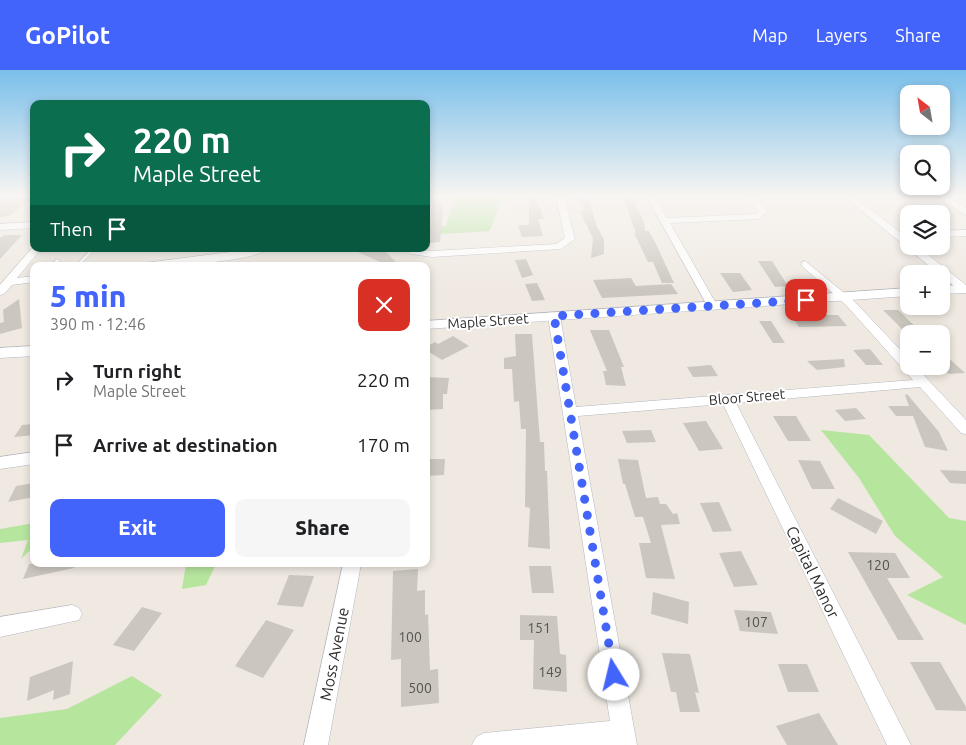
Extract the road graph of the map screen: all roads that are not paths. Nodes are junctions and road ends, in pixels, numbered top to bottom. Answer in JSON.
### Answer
{"nodes":[{"id":1,"x":568,"y":228,"type":"edge"},
{"id":2,"x":668,"y":228,"type":"edge"},
{"id":3,"x":966,"y":233,"type":"edge"},
{"id":4,"x":950,"y":234,"type":"edge"},
{"id":5,"x":34,"y":252,"type":"edge"},
{"id":6,"x":90,"y":252,"type":"edge"},
{"id":7,"x":252,"y":252,"type":"edge"},
{"id":8,"x":414,"y":252,"type":"edge"},
{"id":9,"x":922,"y":255,"type":"edge"},
{"id":10,"x":81,"y":262,"type":"edge"},
{"id":11,"x":180,"y":262,"type":"edge"},
{"id":12,"x":805,"y":264,"type":"dead end"},
{"id":13,"x":30,"y":280,"type":"edge"},
{"id":14,"x":9,"y":282,"type":"junction"},
{"id":15,"x":965,"y":289,"type":"edge"},
{"id":16,"x":950,"y":290,"type":"edge"},
{"id":17,"x":0,"y":292,"type":"edge"},
{"id":18,"x":900,"y":293,"type":"edge"},
{"id":19,"x":842,"y":297,"type":"junction"},
{"id":20,"x":713,"y":307,"type":"junction"},
{"id":21,"x":554,"y":316,"type":"junction"},
{"id":22,"x":430,"y":325,"type":"edge"},
{"id":23,"x":30,"y":351,"type":"edge"},
{"id":24,"x":0,"y":353,"type":"edge"},
{"id":25,"x":923,"y":383,"type":"junction"},
{"id":26,"x":727,"y":399,"type":"junction"},
{"id":27,"x":570,"y":412,"type":"junction"},
{"id":28,"x":966,"y":429,"type":"edge"},
{"id":29,"x":30,"y":459,"type":"edge"},
{"id":30,"x":0,"y":463,"type":"edge"},
{"id":31,"x":351,"y":567,"type":"edge"},
{"id":32,"x":72,"y":614,"type":"dead end"},
{"id":33,"x":0,"y":627,"type":"edge"},
{"id":34,"x":624,"y":738,"type":"edge"},
{"id":35,"x":316,"y":745,"type":"edge"},
{"id":36,"x":484,"y":745,"type":"edge"},
{"id":37,"x":899,"y":745,"type":"edge"}],
"edges":[{"from":1,"to":8,"type":"street"},
{"from":2,"to":20,"type":"street"},
{"from":3,"to":4,"type":"street"},
{"from":5,"to":14,"type":"street"},
{"from":6,"to":10,"type":"lane"},
{"from":7,"to":11,"type":"street"},
{"from":9,"to":15,"type":"street"},
{"from":12,"to":19,"type":"street"},
{"from":13,"to":14,"type":"street"},
{"from":14,"to":17,"type":"street"},
{"from":15,"to":16,"type":"street"},
{"from":18,"to":19,"type":"street","name":"Maple Street"},
{"from":19,"to":20,"type":"street","name":"Maple Street"},
{"from":19,"to":25,"type":"street"},
{"from":20,"to":21,"type":"street","name":"Maple Street"},
{"from":21,"to":22,"type":"street","name":"Maple Street"},
{"from":21,"to":27,"type":"street"},
{"from":23,"to":24,"type":"street"},
{"from":25,"to":26,"type":"street","name":"Bloor Street"},
{"from":25,"to":28,"type":"street"},
{"from":26,"to":27,"type":"street","name":"Bloor Street"},
{"from":26,"to":37,"type":"street","name":"Capital Manor"},
{"from":27,"to":34,"type":"street"},
{"from":29,"to":30,"type":"street"},
{"from":31,"to":35,"type":"street","name":"Moss Avenue"},
{"from":32,"to":33,"type":"street"},
{"from":34,"to":36,"type":"street"}]}
